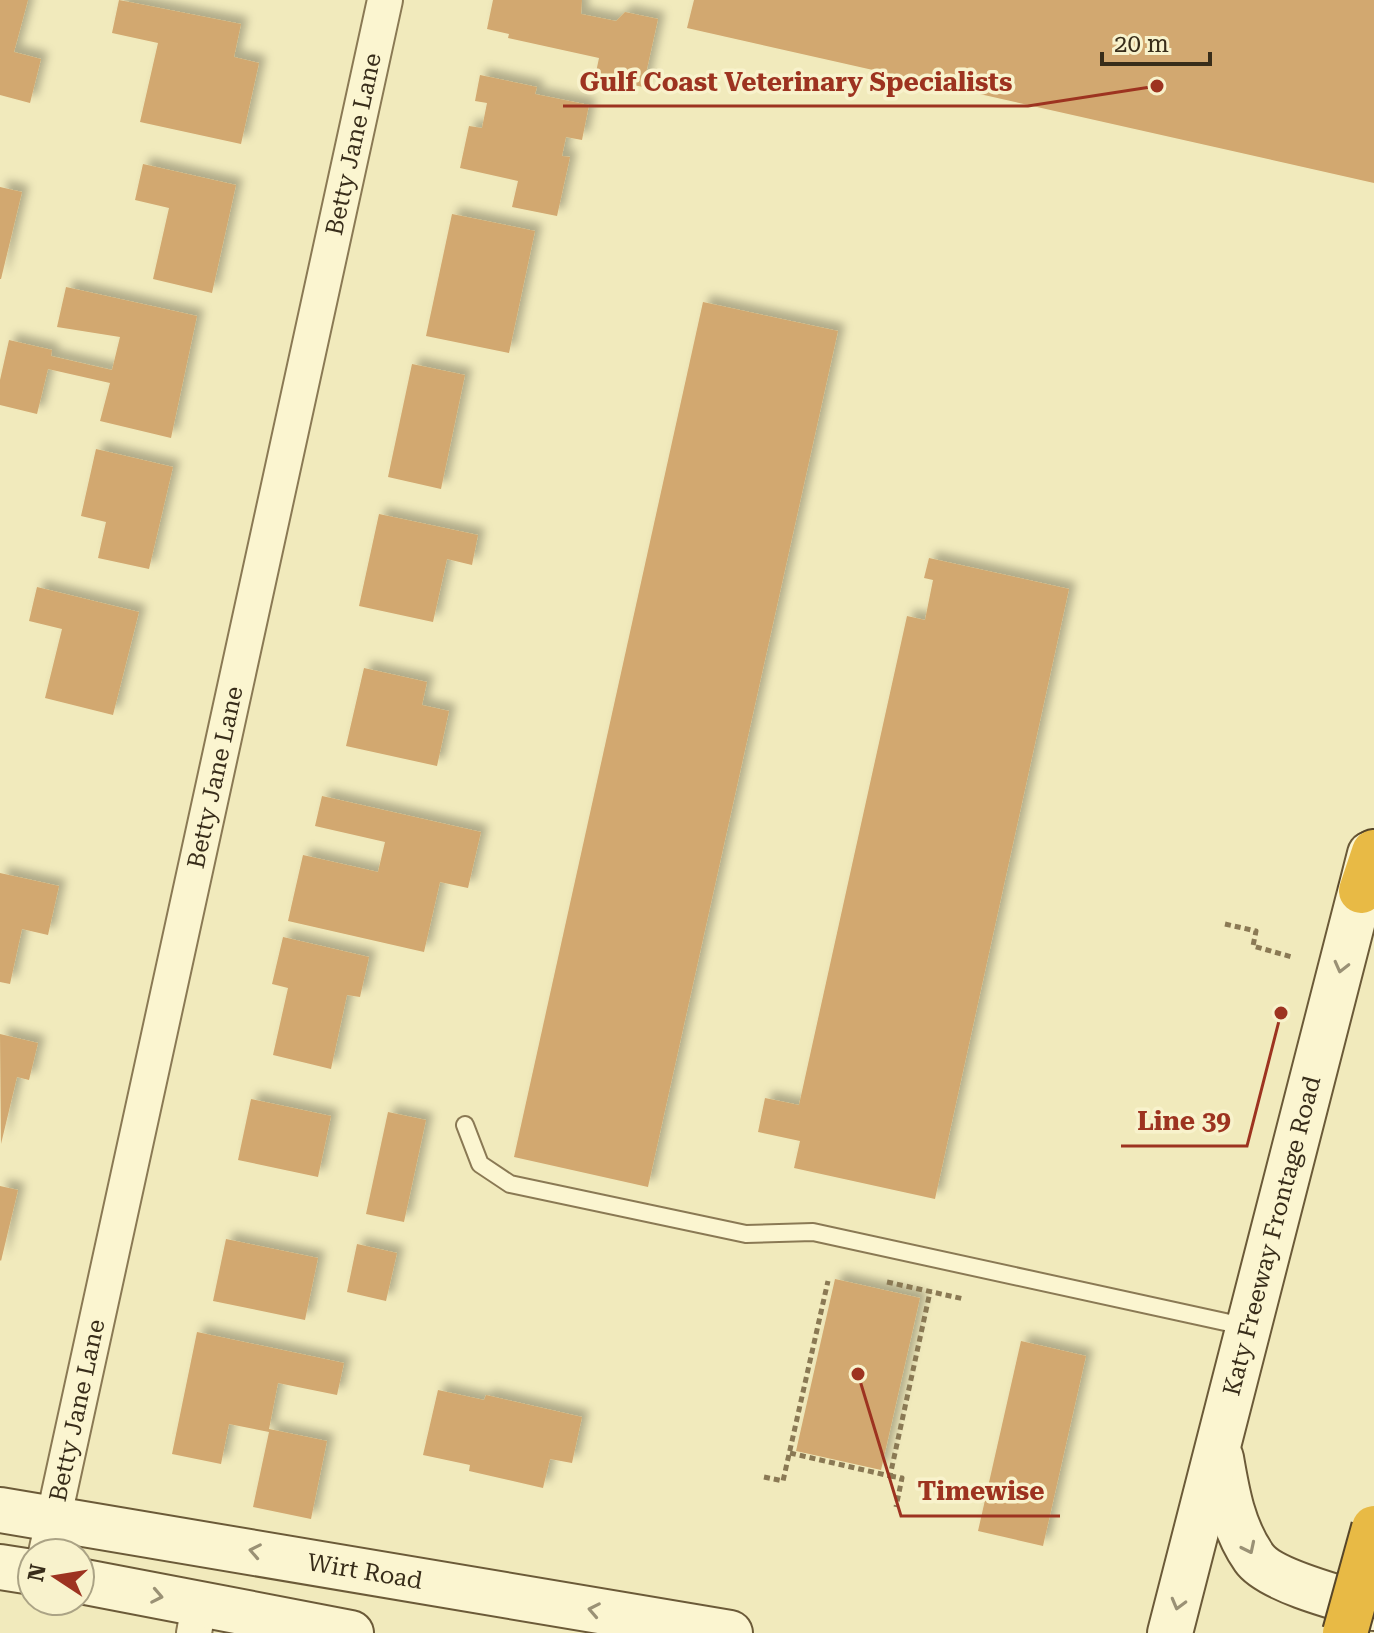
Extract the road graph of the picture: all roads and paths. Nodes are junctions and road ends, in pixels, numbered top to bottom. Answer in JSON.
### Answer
{"nodes":[{"id":1,"x":385,"y":0,"type":"edge"},
{"id":2,"x":1374,"y":840,"type":"edge"},
{"id":3,"x":1367,"y":872,"type":"edge"},
{"id":4,"x":1225,"y":924,"type":"dead end"},
{"id":5,"x":1292,"y":957,"type":"dead end"},
{"id":6,"x":465,"y":1125,"type":"dead end"},
{"id":7,"x":828,"y":1281,"type":"dead end"},
{"id":8,"x":887,"y":1282,"type":"dead end"},
{"id":9,"x":930,"y":1292,"type":"junction"},
{"id":10,"x":964,"y":1299,"type":"dead end"},
{"id":11,"x":1250,"y":1327,"type":"junction"},
{"id":12,"x":1219,"y":1447,"type":"junction"},
{"id":13,"x":790,"y":1453,"type":"junction"},
{"id":14,"x":890,"y":1476,"type":"junction"},
{"id":15,"x":764,"y":1477,"type":"dead end"},
{"id":16,"x":896,"y":1507,"type":"dead end"},
{"id":17,"x":0,"y":1510,"type":"edge"},
{"id":18,"x":1374,"y":1528,"type":"edge"},
{"id":19,"x":50,"y":1535,"type":"edge"},
{"id":20,"x":96,"y":1586,"type":"edge"},
{"id":21,"x":1374,"y":1608,"type":"edge"},
{"id":22,"x":197,"y":1619,"type":"edge"},
{"id":23,"x":636,"y":1626,"type":"edge"},
{"id":24,"x":709,"y":1632,"type":"edge"},
{"id":25,"x":351,"y":1633,"type":"edge"},
{"id":26,"x":1170,"y":1633,"type":"edge"},
{"id":27,"x":1345,"y":1633,"type":"edge"}],
"edges":[{"from":1,"to":19,"type":"street","name":"Betty Jane Lane"},
{"from":2,"to":3,"type":"main road","name":"Katy Freeway Frontage Road"},
{"from":3,"to":11,"type":"main road","name":"Katy Freeway Frontage Road","one_way":true},
{"from":4,"to":5,"type":"path"},
{"from":6,"to":11,"type":"lane"},
{"from":7,"to":13,"type":"path"},
{"from":8,"to":9,"type":"path"},
{"from":9,"to":10,"type":"path"},
{"from":9,"to":14,"type":"path"},
{"from":11,"to":12,"type":"main road","name":"Katy Freeway Frontage Road"},
{"from":12,"to":21,"type":"main road","one_way":true},
{"from":12,"to":26,"type":"main road","name":"Katy Freeway Frontage Road","one_way":true},
{"from":13,"to":14,"type":"path"},
{"from":13,"to":15,"type":"path"},
{"from":14,"to":16,"type":"path"},
{"from":17,"to":19,"type":"main road","name":"Wirt Road"},
{"from":18,"to":27,"type":"highway","bridge":true},
{"from":23,"to":19,"type":"main road","name":"Wirt Road","one_way":true},
{"from":20,"to":22,"type":"main road","one_way":true},
{"from":22,"to":25,"type":"main road"},
{"from":23,"to":24,"type":"main road","name":"Wirt Road"}]}
